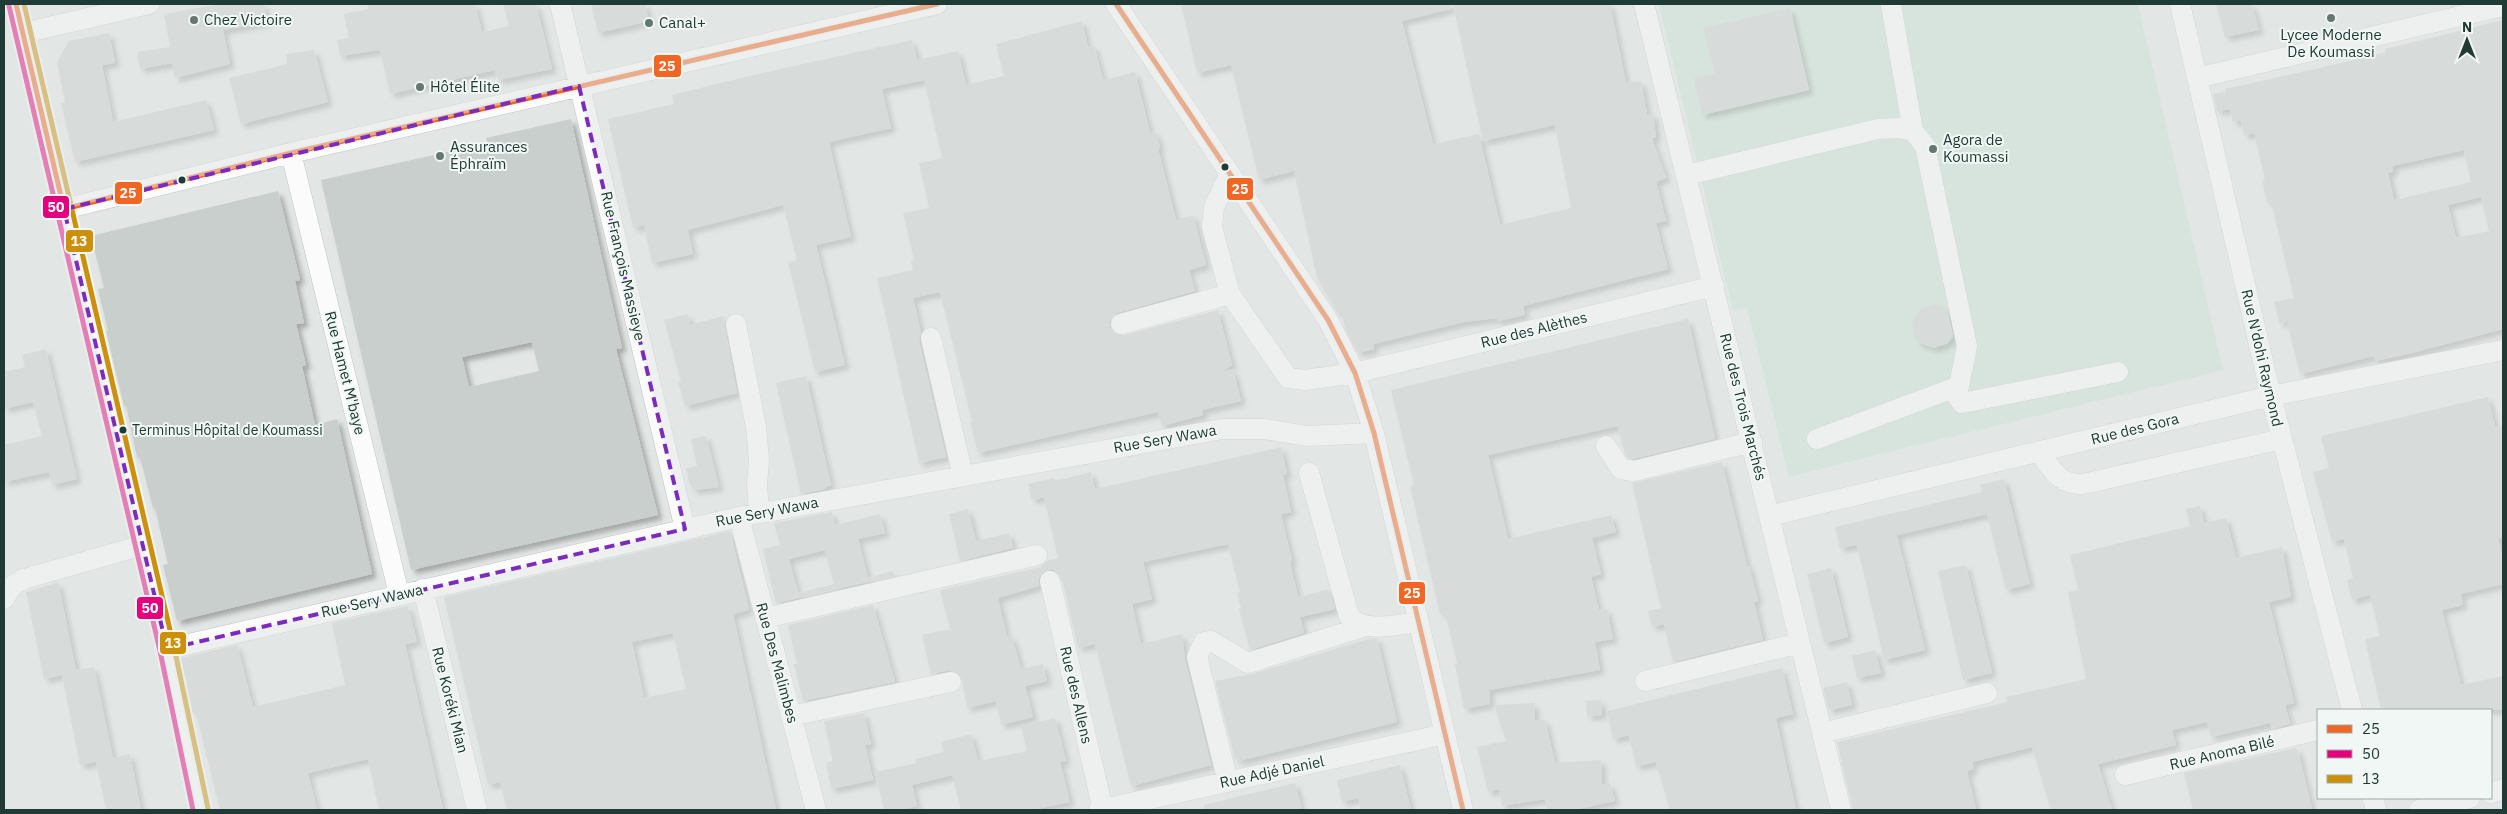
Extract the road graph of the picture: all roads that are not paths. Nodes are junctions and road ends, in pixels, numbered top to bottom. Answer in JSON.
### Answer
{"nodes":[{"id":1,"x":16,"y":4,"type":"edge"},
{"id":2,"x":149,"y":4,"type":"edge"},
{"id":3,"x":560,"y":4,"type":"edge"},
{"id":4,"x":937,"y":4,"type":"edge"},
{"id":5,"x":1116,"y":4,"type":"edge"},
{"id":6,"x":1644,"y":4,"type":"edge"},
{"id":7,"x":2180,"y":4,"type":"edge"},
{"id":8,"x":1891,"y":5,"type":"dead end"},
{"id":9,"x":2503,"y":6,"type":"edge"},
{"id":10,"x":23,"y":34,"type":"junction"},
{"id":11,"x":2197,"y":78,"type":"junction"},
{"id":12,"x":579,"y":86,"type":"junction"},
{"id":13,"x":1913,"y":131,"type":"junction"},
{"id":14,"x":291,"y":153,"type":"junction"},
{"id":15,"x":1230,"y":173,"type":"junction"},
{"id":16,"x":1687,"y":176,"type":"junction"},
{"id":17,"x":64,"y":209,"type":"junction"},
{"id":18,"x":1714,"y":286,"type":"junction"},
{"id":19,"x":1230,"y":294,"type":"junction"},
{"id":20,"x":736,"y":324,"type":"dead end"},
{"id":21,"x":1121,"y":324,"type":"dead end"},
{"id":22,"x":931,"y":338,"type":"dead end"},
{"id":23,"x":2503,"y":350,"type":"edge"},
{"id":24,"x":2118,"y":372,"type":"dead end"},
{"id":25,"x":1355,"y":373,"type":"junction"},
{"id":26,"x":1959,"y":386,"type":"junction"},
{"id":27,"x":2270,"y":396,"type":"junction"},
{"id":28,"x":1374,"y":433,"type":"junction"},
{"id":29,"x":1816,"y":438,"type":"dead end"},
{"id":30,"x":2282,"y":440,"type":"junction"},
{"id":31,"x":1752,"y":442,"type":"junction"},
{"id":32,"x":1606,"y":446,"type":"dead end"},
{"id":33,"x":2039,"y":452,"type":"junction"},
{"id":34,"x":1308,"y":473,"type":"dead end"},
{"id":35,"x":964,"y":476,"type":"junction"},
{"id":36,"x":759,"y":513,"type":"junction"},
{"id":37,"x":1770,"y":516,"type":"junction"},
{"id":38,"x":739,"y":517,"type":"junction"},
{"id":39,"x":686,"y":529,"type":"junction"},
{"id":40,"x":142,"y":545,"type":"junction"},
{"id":41,"x":1037,"y":555,"type":"dead end"},
{"id":42,"x":1050,"y":580,"type":"dead end"},
{"id":43,"x":423,"y":589,"type":"junction"},
{"id":44,"x":399,"y":594,"type":"junction"},
{"id":45,"x":4,"y":598,"type":"edge"},
{"id":46,"x":765,"y":618,"type":"junction"},
{"id":47,"x":1419,"y":622,"type":"junction"},
{"id":48,"x":1363,"y":627,"type":"junction"},
{"id":49,"x":1800,"y":643,"type":"junction"},
{"id":50,"x":167,"y":649,"type":"junction"},
{"id":51,"x":1645,"y":681,"type":"dead end"},
{"id":52,"x":951,"y":682,"type":"dead end"},
{"id":53,"x":1987,"y":693,"type":"dead end"},
{"id":54,"x":2352,"y":709,"type":"edge"},
{"id":55,"x":791,"y":716,"type":"junction"},
{"id":56,"x":2317,"y":730,"type":"edge"},
{"id":57,"x":1822,"y":733,"type":"junction"},
{"id":58,"x":1445,"y":734,"type":"junction"},
{"id":59,"x":2126,"y":775,"type":"dead end"},
{"id":60,"x":1228,"y":782,"type":"junction"},
{"id":61,"x":2466,"y":799,"type":"edge"},
{"id":62,"x":201,"y":810,"type":"edge"},
{"id":63,"x":477,"y":810,"type":"edge"},
{"id":64,"x":816,"y":810,"type":"edge"},
{"id":65,"x":1102,"y":810,"type":"edge"},
{"id":66,"x":1462,"y":810,"type":"edge"},
{"id":67,"x":1841,"y":810,"type":"edge"},
{"id":68,"x":2419,"y":810,"type":"edge"}],
"edges":[{"from":1,"to":10,"type":"street"},
{"from":2,"to":10,"type":"street"},
{"from":3,"to":12,"type":"street","name":"Rue François Massieye"},
{"from":4,"to":12,"type":"street"},
{"from":5,"to":15,"type":"street"},
{"from":6,"to":16,"type":"street","name":"Rue des Trois Marchés"},
{"from":7,"to":11,"type":"street","name":"Rue N'dohi Raymond"},
{"from":8,"to":13,"type":"street"},
{"from":9,"to":11,"type":"street"},
{"from":10,"to":17,"type":"street"},
{"from":11,"to":27,"type":"street","name":"Rue N'dohi Raymond"},
{"from":12,"to":14,"type":"street"},
{"from":12,"to":39,"type":"street","name":"Rue François Massieye"},
{"from":13,"to":16,"type":"street"},
{"from":13,"to":26,"type":"street"},
{"from":14,"to":17,"type":"street"},
{"from":14,"to":44,"type":"street","name":"Rue Hamet M'baye"},
{"from":15,"to":19,"type":"street"},
{"from":15,"to":25,"type":"street"},
{"from":16,"to":18,"type":"street","name":"Rue des Trois Marchés"},
{"from":17,"to":40,"type":"street"},
{"from":18,"to":25,"type":"street","name":"Rue des Alèthes"},
{"from":18,"to":31,"type":"street","name":"Rue des Trois Marchés"},
{"from":19,"to":21,"type":"street"},
{"from":19,"to":25,"type":"street","name":"Rue des Alèthes"},
{"from":20,"to":36,"type":"street"},
{"from":22,"to":35,"type":"street"},
{"from":23,"to":27,"type":"street","name":"Rue des Gora"},
{"from":24,"to":26,"type":"street"},
{"from":25,"to":28,"type":"street"},
{"from":26,"to":29,"type":"street"},
{"from":27,"to":30,"type":"street","name":"Rue N'dohi Raymond"},
{"from":27,"to":33,"type":"street","name":"Rue des Gora"},
{"from":28,"to":35,"type":"street","name":"Rue Sery Wawa"},
{"from":28,"to":47,"type":"street"},
{"from":30,"to":33,"type":"street"},
{"from":30,"to":54,"type":"street","name":"Rue N'dohi Raymond"},
{"from":31,"to":32,"type":"street"},
{"from":31,"to":37,"type":"street","name":"Rue des Trois Marchés"},
{"from":33,"to":37,"type":"street","name":"Rue des Gora"},
{"from":34,"to":48,"type":"street"},
{"from":35,"to":36,"type":"street","name":"Rue Sery Wawa"},
{"from":36,"to":38,"type":"street","name":"Rue Sery Wawa"},
{"from":37,"to":49,"type":"street","name":"Rue des Trois Marchés"},
{"from":38,"to":39,"type":"street","name":"Rue Sery Wawa"},
{"from":38,"to":46,"type":"street","name":"Rue Des Malimbes"},
{"from":39,"to":43,"type":"street","name":"Rue Sery Wawa"},
{"from":40,"to":45,"type":"street"},
{"from":40,"to":50,"type":"street"},
{"from":41,"to":46,"type":"street"},
{"from":42,"to":65,"type":"street","name":"Rue des Allens"},
{"from":43,"to":44,"type":"street","name":"Rue Sery Wawa"},
{"from":43,"to":63,"type":"street","name":"Rue Koréki Mian"},
{"from":44,"to":50,"type":"street","name":"Rue Sery Wawa"},
{"from":46,"to":55,"type":"street","name":"Rue Des Malimbes"},
{"from":47,"to":48,"type":"street"},
{"from":47,"to":58,"type":"street"},
{"from":48,"to":60,"type":"street"},
{"from":49,"to":51,"type":"street"},
{"from":49,"to":57,"type":"street","name":"Rue des Trois Marchés"},
{"from":50,"to":62,"type":"street"},
{"from":52,"to":55,"type":"street"},
{"from":53,"to":57,"type":"street"},
{"from":55,"to":64,"type":"street","name":"Rue Des Malimbes"},
{"from":56,"to":59,"type":"street","name":"Rue Anoma Bilé"},
{"from":57,"to":67,"type":"street","name":"Rue des Trois Marchés"},
{"from":58,"to":60,"type":"street","name":"Rue Adjé Daniel"},
{"from":58,"to":66,"type":"street"},
{"from":60,"to":65,"type":"street","name":"Rue Adjé Daniel"},
{"from":61,"to":68,"type":"street"}]}
